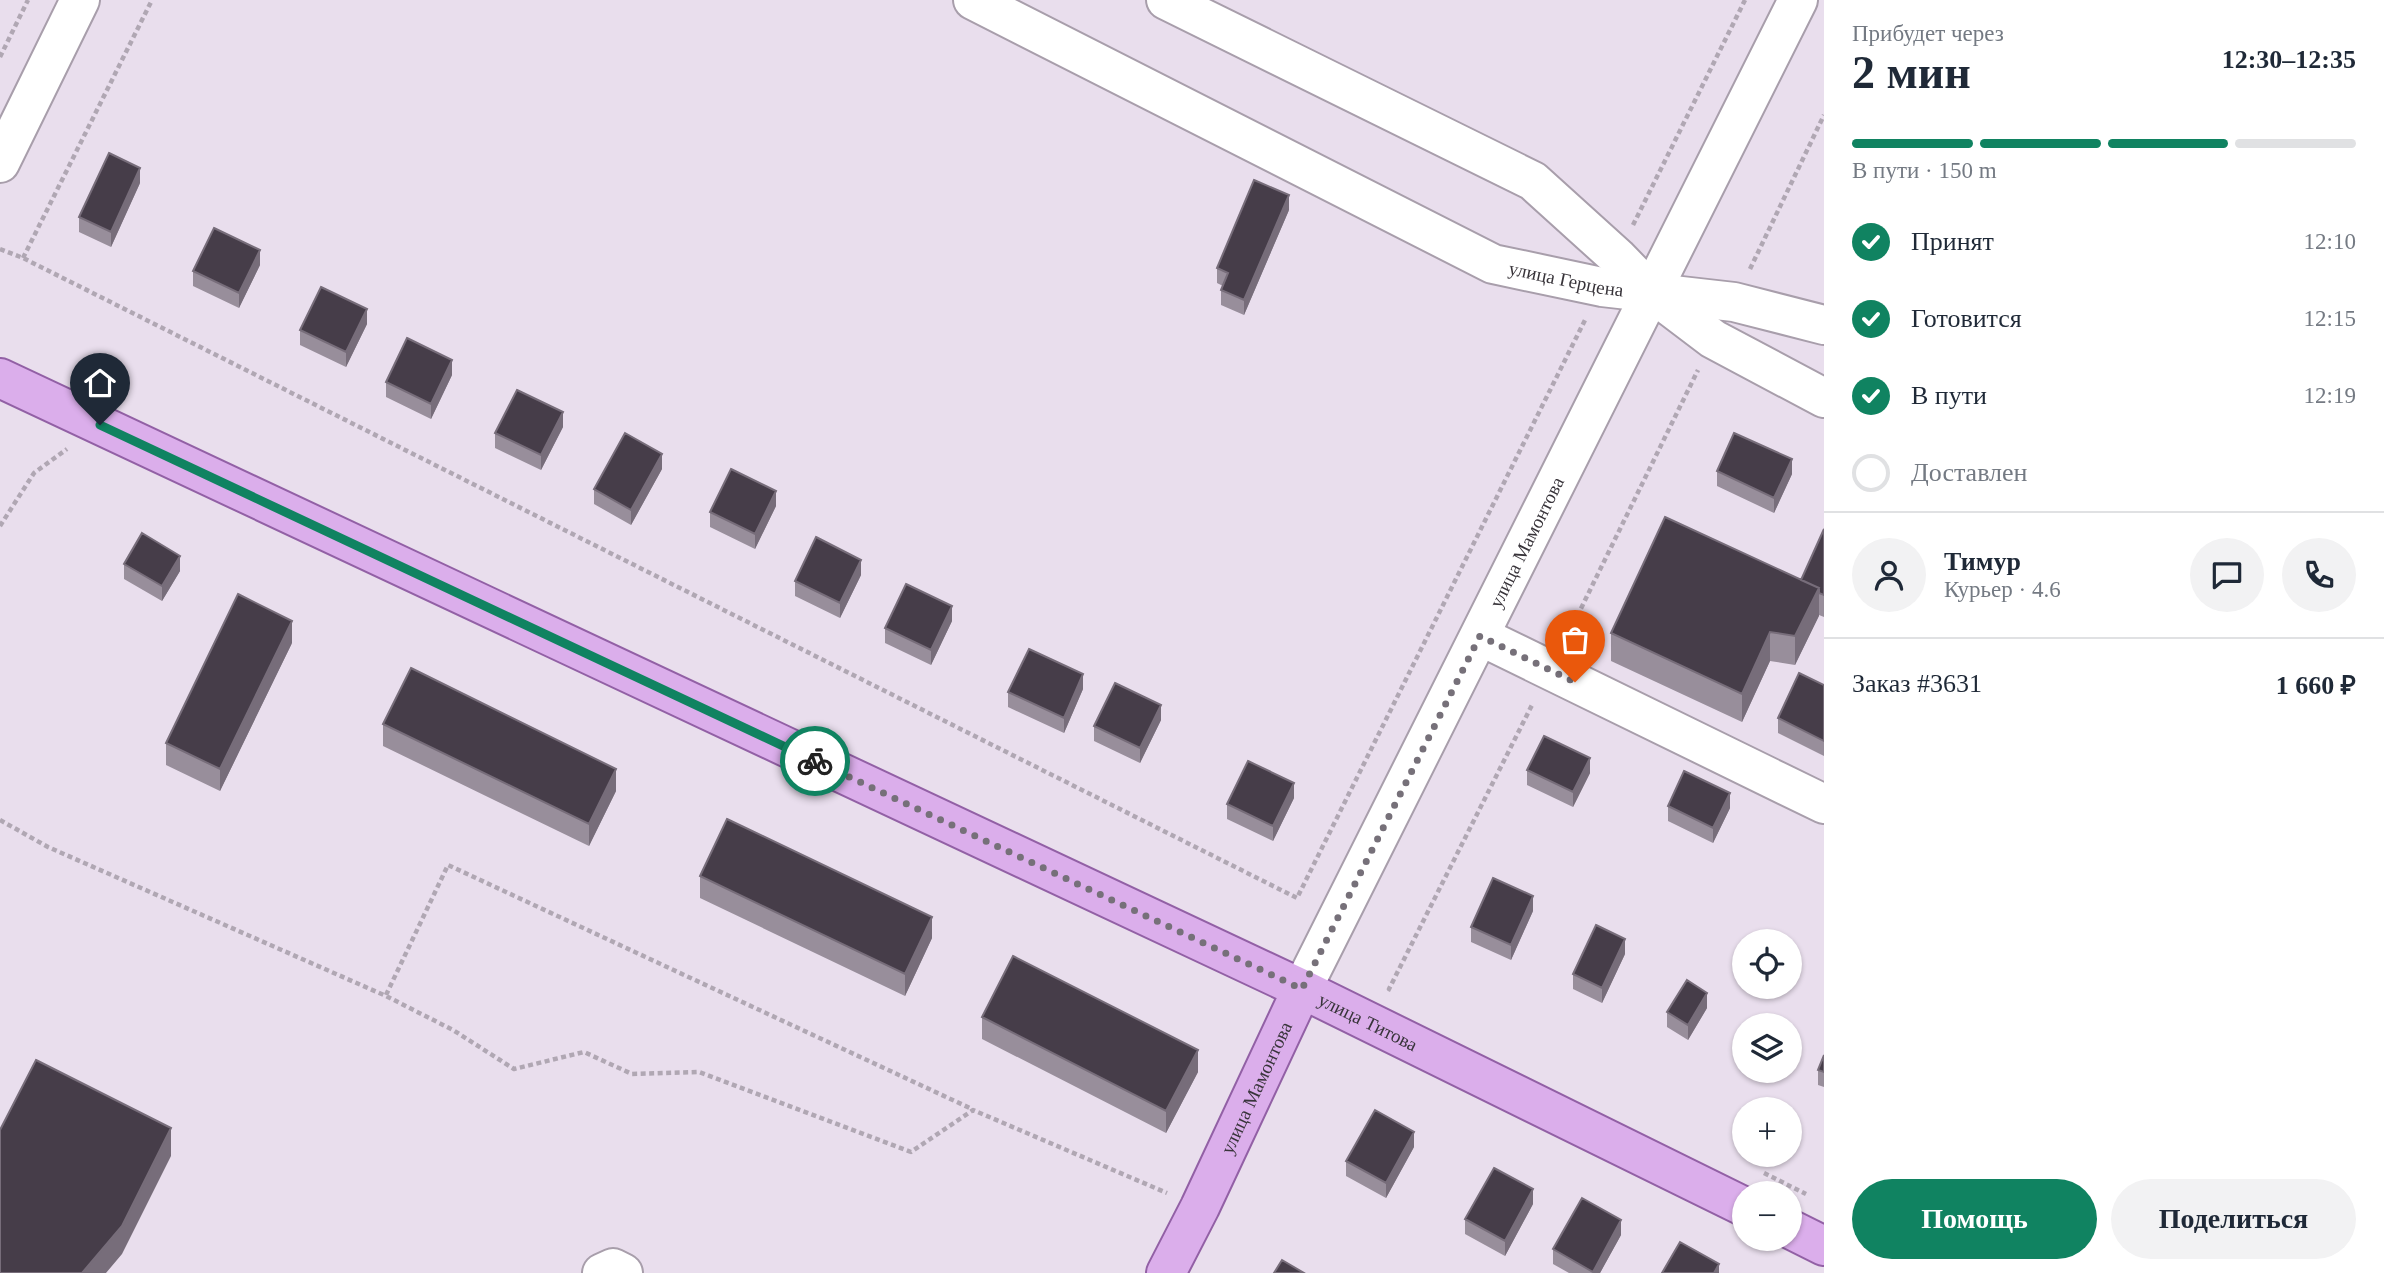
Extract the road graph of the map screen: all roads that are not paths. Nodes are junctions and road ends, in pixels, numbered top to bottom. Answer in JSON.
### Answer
{"nodes":[{"id":1,"x":80,"y":0,"type":"edge"},
{"id":2,"x":973,"y":0,"type":"edge"},
{"id":3,"x":1166,"y":0,"type":"edge"},
{"id":4,"x":1798,"y":0,"type":"edge"},
{"id":5,"x":0,"y":163,"type":"edge"},
{"id":6,"x":1609,"y":272,"type":"junction"},
{"id":7,"x":1651,"y":292,"type":"junction"},
{"id":8,"x":1824,"y":325,"type":"edge"},
{"id":9,"x":8,"y":391,"type":"edge"},
{"id":10,"x":1824,"y":398,"type":"edge"},
{"id":11,"x":1480,"y":636,"type":"junction"},
{"id":12,"x":1824,"y":804,"type":"edge"},
{"id":13,"x":1302,"y":989,"type":"junction"},
{"id":14,"x":1732,"y":1201,"type":"edge"},
{"id":15,"x":1802,"y":1235,"type":"edge"},
{"id":16,"x":1824,"y":1246,"type":"edge"},
{"id":17,"x":602,"y":1273,"type":"edge"},
{"id":18,"x":623,"y":1273,"type":"edge"},
{"id":19,"x":1166,"y":1273,"type":"edge"}],
"edges":[{"from":1,"to":5,"type":"street"},
{"from":2,"to":6,"type":"street","name":"улица Герцена"},
{"from":3,"to":6,"type":"street","name":"улица Герцена"},
{"from":4,"to":7,"type":"street","name":"улица Мамонтова"},
{"from":6,"to":7,"type":"street","name":"улица Герцена"},
{"from":7,"to":8,"type":"street","name":"улица Герцена"},
{"from":7,"to":10,"type":"street"},
{"from":7,"to":11,"type":"street","name":"улица Мамонтова"},
{"from":9,"to":13,"type":"main road","name":"улица Титова"},
{"from":11,"to":12,"type":"street"},
{"from":11,"to":13,"type":"street","name":"улица Мамонтова"},
{"from":13,"to":14,"type":"main road","name":"улица Титова"},
{"from":13,"to":19,"type":"main road","name":"улица Мамонтова"},
{"from":15,"to":16,"type":"main road"},
{"from":17,"to":18,"type":"street"}]}
